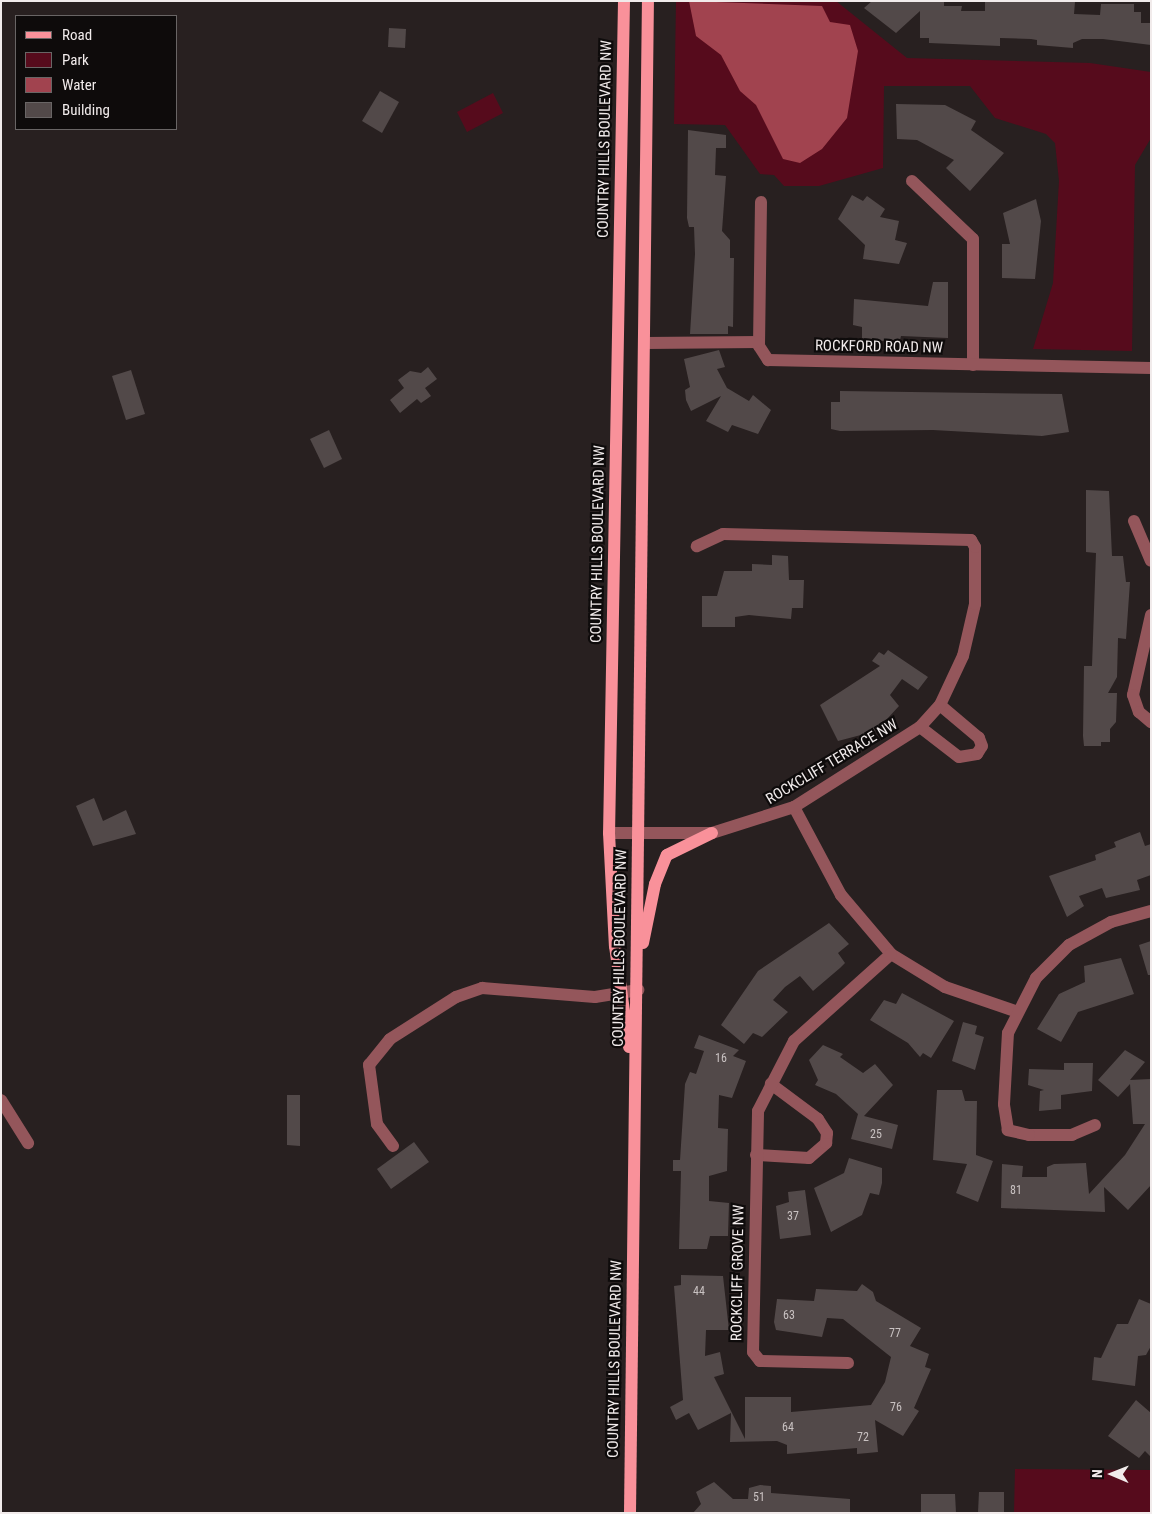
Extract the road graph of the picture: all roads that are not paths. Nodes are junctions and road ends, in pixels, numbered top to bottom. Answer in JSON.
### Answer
{"nodes":[{"id":1,"x":624,"y":1,"type":"edge"},
{"id":2,"x":648,"y":1,"type":"edge"},
{"id":3,"x":912,"y":181,"type":"dead end"},
{"id":4,"x":761,"y":202,"type":"dead end"},
{"id":5,"x":759,"y":342,"type":"junction"},
{"id":6,"x":646,"y":343,"type":"junction"},
{"id":7,"x":973,"y":365,"type":"junction"},
{"id":8,"x":1151,"y":368,"type":"edge"},
{"id":9,"x":1134,"y":521,"type":"dead end"},
{"id":10,"x":697,"y":546,"type":"dead end"},
{"id":11,"x":1151,"y":561,"type":"edge"},
{"id":12,"x":1151,"y":614,"type":"edge"},
{"id":13,"x":940,"y":705,"type":"junction"},
{"id":14,"x":1151,"y":722,"type":"edge"},
{"id":15,"x":920,"y":727,"type":"junction"},
{"id":16,"x":794,"y":807,"type":"junction"},
{"id":17,"x":637,"y":832,"type":"junction"},
{"id":18,"x":609,"y":833,"type":"junction"},
{"id":19,"x":712,"y":833,"type":"junction"},
{"id":20,"x":1151,"y":911,"type":"edge"},
{"id":21,"x":891,"y":954,"type":"junction"},
{"id":22,"x":638,"y":971,"type":"junction"},
{"id":23,"x":638,"y":990,"type":"junction"},
{"id":24,"x":624,"y":996,"type":"junction"},
{"id":25,"x":1015,"y":1011,"type":"junction"},
{"id":26,"x":771,"y":1084,"type":"junction"},
{"id":27,"x":633,"y":1086,"type":"junction"},
{"id":28,"x":1,"y":1100,"type":"edge"},
{"id":29,"x":1096,"y":1125,"type":"dead end"},
{"id":30,"x":28,"y":1144,"type":"dead end"},
{"id":31,"x":393,"y":1146,"type":"dead end"},
{"id":32,"x":756,"y":1155,"type":"junction"},
{"id":33,"x":848,"y":1363,"type":"dead end"},
{"id":34,"x":630,"y":1513,"type":"edge"}],
"edges":[{"from":1,"to":18,"type":"main road","name":"COUNTRY HILLS BOULEVARD NW"},
{"from":2,"to":6,"type":"main road","name":"COUNTRY HILLS BOULEVARD NW"},
{"from":3,"to":7,"type":"street"},
{"from":4,"to":5,"type":"street"},
{"from":5,"to":6,"type":"street"},
{"from":5,"to":7,"type":"street","name":"ROCKFORD ROAD NW"},
{"from":6,"to":17,"type":"main road","name":"COUNTRY HILLS BOULEVARD NW"},
{"from":7,"to":8,"type":"street","name":"ROCKFORD ROAD NW"},
{"from":9,"to":11,"type":"street"},
{"from":10,"to":13,"type":"street","name":"ROCKCLIFF TERRACE NW"},
{"from":12,"to":14,"type":"street"},
{"from":13,"to":15,"type":"street","name":"ROCKCLIFF TERRACE NW"},
{"from":13,"to":15,"type":"street"},
{"from":15,"to":16,"type":"street","name":"ROCKCLIFF TERRACE NW"},
{"from":16,"to":19,"type":"street","name":"ROCKCLIFF TERRACE NW"},
{"from":16,"to":21,"type":"street"},
{"from":17,"to":18,"type":"street","name":"ROCKCLIFF TERRACE NW"},
{"from":17,"to":19,"type":"street","name":"ROCKCLIFF TERRACE NW"},
{"from":17,"to":22,"type":"main road","name":"COUNTRY HILLS BOULEVARD NW"},
{"from":18,"to":24,"type":"main road","name":"COUNTRY HILLS BOULEVARD NW"},
{"from":19,"to":22,"type":"main road"},
{"from":20,"to":25,"type":"street"},
{"from":21,"to":25,"type":"street"},
{"from":21,"to":26,"type":"street","name":"ROCKCLIFF GROVE NW"},
{"from":22,"to":23,"type":"main road","name":"COUNTRY HILLS BOULEVARD NW"},
{"from":23,"to":24,"type":"street"},
{"from":23,"to":27,"type":"main road","name":"COUNTRY HILLS BOULEVARD NW"},
{"from":24,"to":27,"type":"main road","name":"COUNTRY HILLS BOULEVARD NW"},
{"from":24,"to":31,"type":"street"},
{"from":25,"to":29,"type":"street"},
{"from":26,"to":32,"type":"street","name":"ROCKCLIFF GROVE NW"},
{"from":26,"to":32,"type":"street"},
{"from":27,"to":34,"type":"main road","name":"COUNTRY HILLS BOULEVARD NW"},
{"from":28,"to":30,"type":"street"},
{"from":32,"to":33,"type":"street","name":"ROCKCLIFF GROVE NW"}]}
